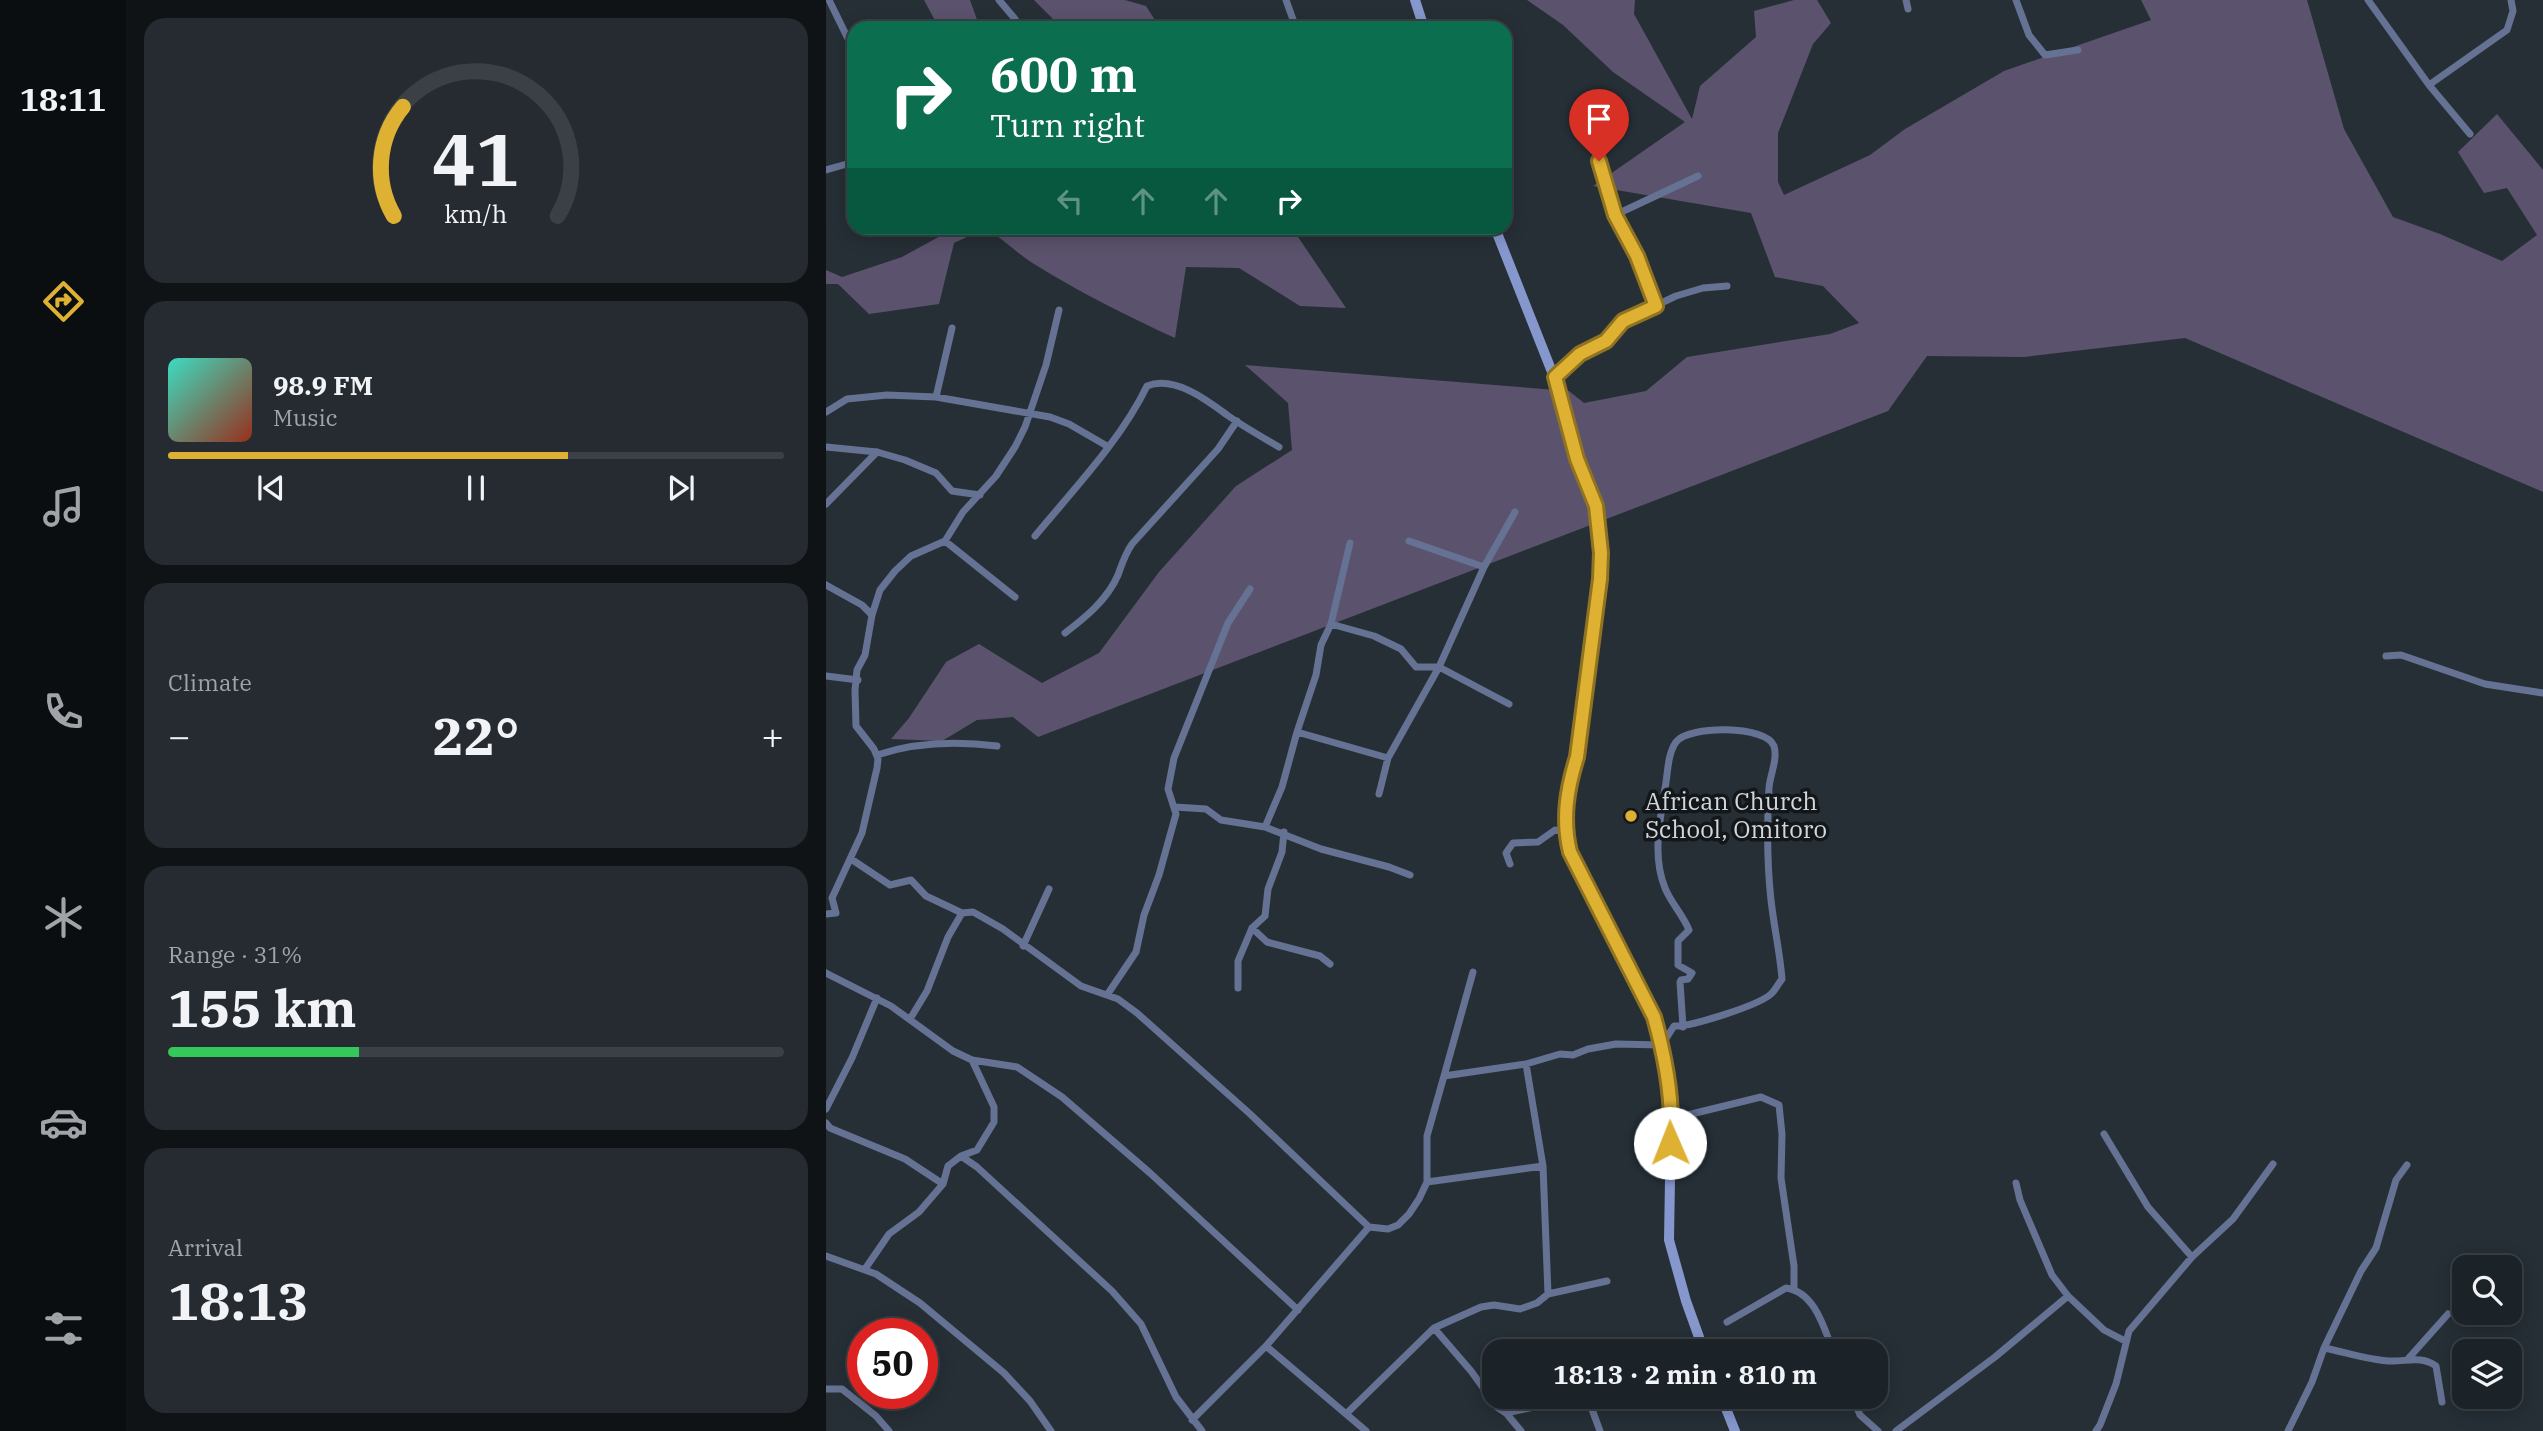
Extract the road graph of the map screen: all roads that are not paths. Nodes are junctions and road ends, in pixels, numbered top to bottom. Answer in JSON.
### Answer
{"nodes":[{"id":1,"x":829,"y":0,"type":"edge"},
{"id":2,"x":999,"y":0,"type":"edge"},
{"id":3,"x":1286,"y":0,"type":"edge"},
{"id":4,"x":1415,"y":0,"type":"edge"},
{"id":5,"x":1906,"y":0,"type":"edge"},
{"id":6,"x":2016,"y":0,"type":"edge"},
{"id":7,"x":2368,"y":0,"type":"edge"},
{"id":8,"x":2511,"y":0,"type":"edge"},
{"id":9,"x":1908,"y":9,"type":"dead end"},
{"id":10,"x":1016,"y":21,"type":"edge"},
{"id":11,"x":1294,"y":21,"type":"edge"},
{"id":12,"x":1422,"y":21,"type":"edge"},
{"id":13,"x":847,"y":37,"type":"edge"},
{"id":14,"x":2078,"y":50,"type":"dead end"},
{"id":15,"x":2428,"y":85,"type":"junction"},
{"id":16,"x":2470,"y":134,"type":"dead end"},
{"id":17,"x":1599,"y":161,"type":"dead end"},
{"id":18,"x":847,"y":164,"type":"edge"},
{"id":19,"x":826,"y":170,"type":"edge"},
{"id":20,"x":1698,"y":176,"type":"dead end"},
{"id":21,"x":1615,"y":215,"type":"junction"},
{"id":22,"x":1497,"y":235,"type":"edge"},
{"id":23,"x":1727,"y":286,"type":"dead end"},
{"id":24,"x":1656,"y":306,"type":"junction"},
{"id":25,"x":1059,"y":310,"type":"dead end"},
{"id":26,"x":952,"y":328,"type":"dead end"},
{"id":27,"x":1555,"y":377,"type":"junction"},
{"id":28,"x":936,"y":397,"type":"junction"},
{"id":29,"x":826,"y":412,"type":"edge"},
{"id":30,"x":1030,"y":414,"type":"junction"},
{"id":31,"x":1237,"y":421,"type":"junction"},
{"id":32,"x":1107,"y":446,"type":"junction"},
{"id":33,"x":826,"y":447,"type":"edge"},
{"id":34,"x":1279,"y":447,"type":"dead end"},
{"id":35,"x":877,"y":452,"type":"junction"},
{"id":36,"x":980,"y":495,"type":"junction"},
{"id":37,"x":826,"y":504,"type":"edge"},
{"id":38,"x":1515,"y":512,"type":"dead end"},
{"id":39,"x":1034,"y":536,"type":"dead end"},
{"id":40,"x":945,"y":541,"type":"junction"},
{"id":41,"x":1409,"y":541,"type":"dead end"},
{"id":42,"x":1350,"y":543,"type":"dead end"},
{"id":43,"x":1484,"y":567,"type":"junction"},
{"id":44,"x":826,"y":585,"type":"edge"},
{"id":45,"x":1250,"y":589,"type":"dead end"},
{"id":46,"x":879,"y":594,"type":"junction"},
{"id":47,"x":1016,"y":597,"type":"dead end"},
{"id":48,"x":862,"y":605,"type":"junction"},
{"id":49,"x":872,"y":615,"type":"junction"},
{"id":50,"x":1331,"y":624,"type":"junction"},
{"id":51,"x":1065,"y":633,"type":"dead end"},
{"id":52,"x":2386,"y":656,"type":"dead end"},
{"id":53,"x":1439,"y":667,"type":"junction"},
{"id":54,"x":826,"y":676,"type":"edge"},
{"id":55,"x":858,"y":680,"type":"junction"},
{"id":56,"x":2543,"y":693,"type":"edge"},
{"id":57,"x":1509,"y":704,"type":"dead end"},
{"id":58,"x":1297,"y":732,"type":"junction"},
{"id":59,"x":997,"y":746,"type":"dead end"},
{"id":60,"x":877,"y":755,"type":"junction"},
{"id":61,"x":1388,"y":758,"type":"junction"},
{"id":62,"x":1379,"y":794,"type":"dead end"},
{"id":63,"x":1175,"y":807,"type":"junction"},
{"id":64,"x":1265,"y":827,"type":"junction"},
{"id":65,"x":1284,"y":832,"type":"junction"},
{"id":66,"x":1566,"y":832,"type":"junction"},
{"id":67,"x":851,"y":859,"type":"junction"},
{"id":68,"x":1510,"y":864,"type":"dead end"},
{"id":69,"x":1410,"y":875,"type":"dead end"},
{"id":70,"x":1049,"y":889,"type":"dead end"},
{"id":71,"x":962,"y":913,"type":"junction"},
{"id":72,"x":826,"y":914,"type":"edge"},
{"id":73,"x":1252,"y":928,"type":"junction"},
{"id":74,"x":1023,"y":946,"type":"junction"},
{"id":75,"x":1330,"y":964,"type":"dead end"},
{"id":76,"x":1473,"y":972,"type":"dead end"},
{"id":77,"x":826,"y":974,"type":"edge"},
{"id":78,"x":1238,"y":988,"type":"dead end"},
{"id":79,"x":1107,"y":995,"type":"junction"},
{"id":80,"x":877,"y":998,"type":"junction"},
{"id":81,"x":910,"y":1019,"type":"junction"},
{"id":82,"x":1683,"y":1027,"type":"junction"},
{"id":83,"x":1662,"y":1045,"type":"junction"},
{"id":84,"x":972,"y":1060,"type":"junction"},
{"id":85,"x":989,"y":1063,"type":"junction"},
{"id":86,"x":1526,"y":1064,"type":"junction"},
{"id":87,"x":978,"y":1075,"type":"junction"},
{"id":88,"x":1444,"y":1076,"type":"junction"},
{"id":89,"x":826,"y":1109,"type":"edge"},
{"id":90,"x":1671,"y":1119,"type":"junction"},
{"id":91,"x":826,"y":1123,"type":"edge"},
{"id":92,"x":2104,"y":1134,"type":"dead end"},
{"id":93,"x":961,"y":1156,"type":"junction"},
{"id":94,"x":2273,"y":1164,"type":"dead end"},
{"id":95,"x":2407,"y":1165,"type":"dead end"},
{"id":96,"x":1543,"y":1166,"type":"junction"},
{"id":97,"x":1427,"y":1182,"type":"junction"},
{"id":98,"x":2017,"y":1183,"type":"dead end"},
{"id":99,"x":943,"y":1184,"type":"junction"},
{"id":100,"x":1369,"y":1227,"type":"junction"},
{"id":101,"x":826,"y":1256,"type":"edge"},
{"id":102,"x":2192,"y":1257,"type":"junction"},
{"id":103,"x":865,"y":1269,"type":"junction"},
{"id":104,"x":1607,"y":1281,"type":"dead end"},
{"id":105,"x":1794,"y":1289,"type":"junction"},
{"id":106,"x":1548,"y":1294,"type":"junction"},
{"id":107,"x":2068,"y":1296,"type":"junction"},
{"id":108,"x":1298,"y":1310,"type":"junction"},
{"id":109,"x":2448,"y":1314,"type":"dead end"},
{"id":110,"x":1727,"y":1322,"type":"dead end"},
{"id":111,"x":1434,"y":1328,"type":"junction"},
{"id":112,"x":1700,"y":1339,"type":"edge"},
{"id":113,"x":1830,"y":1339,"type":"edge"},
{"id":114,"x":2126,"y":1342,"type":"junction"},
{"id":115,"x":1266,"y":1346,"type":"junction"},
{"id":116,"x":2324,"y":1348,"type":"junction"},
{"id":117,"x":2407,"y":1360,"type":"junction"},
{"id":118,"x":826,"y":1389,"type":"edge"},
{"id":119,"x":2442,"y":1402,"type":"dead end"},
{"id":120,"x":1525,"y":1409,"type":"edge"},
{"id":121,"x":1591,"y":1409,"type":"edge"},
{"id":122,"x":1726,"y":1409,"type":"edge"},
{"id":123,"x":1857,"y":1409,"type":"edge"},
{"id":124,"x":1347,"y":1413,"type":"junction"},
{"id":125,"x":1506,"y":1413,"type":"junction"},
{"id":126,"x":1192,"y":1420,"type":"junction"},
{"id":127,"x":889,"y":1431,"type":"edge"},
{"id":128,"x":1051,"y":1431,"type":"edge"},
{"id":129,"x":1202,"y":1431,"type":"edge"},
{"id":130,"x":1366,"y":1431,"type":"edge"},
{"id":131,"x":1521,"y":1431,"type":"edge"},
{"id":132,"x":1600,"y":1431,"type":"edge"},
{"id":133,"x":1735,"y":1431,"type":"edge"},
{"id":134,"x":1878,"y":1431,"type":"edge"},
{"id":135,"x":1896,"y":1431,"type":"edge"},
{"id":136,"x":2096,"y":1431,"type":"edge"},
{"id":137,"x":2288,"y":1431,"type":"edge"}],
"edges":[{"from":1,"to":13,"type":"street"},
{"from":2,"to":10,"type":"street"},
{"from":3,"to":11,"type":"street"},
{"from":4,"to":12,"type":"main road"},
{"from":5,"to":9,"type":"street"},
{"from":6,"to":14,"type":"street"},
{"from":7,"to":15,"type":"street"},
{"from":8,"to":15,"type":"street"},
{"from":15,"to":16,"type":"street"},
{"from":17,"to":21,"type":"street"},
{"from":18,"to":19,"type":"street"},
{"from":20,"to":21,"type":"street"},
{"from":21,"to":24,"type":"street"},
{"from":22,"to":27,"type":"main road"},
{"from":23,"to":24,"type":"street"},
{"from":24,"to":27,"type":"street"},
{"from":25,"to":30,"type":"street"},
{"from":26,"to":28,"type":"street"},
{"from":27,"to":66,"type":"main road"},
{"from":28,"to":29,"type":"street"},
{"from":28,"to":30,"type":"street"},
{"from":30,"to":32,"type":"street"},
{"from":30,"to":36,"type":"street"},
{"from":31,"to":32,"type":"street"},
{"from":31,"to":34,"type":"street"},
{"from":31,"to":51,"type":"street"},
{"from":32,"to":39,"type":"street"},
{"from":33,"to":35,"type":"street"},
{"from":35,"to":36,"type":"street"},
{"from":35,"to":37,"type":"street"},
{"from":36,"to":40,"type":"street"},
{"from":38,"to":43,"type":"street"},
{"from":40,"to":46,"type":"street"},
{"from":40,"to":47,"type":"street"},
{"from":41,"to":43,"type":"street"},
{"from":42,"to":50,"type":"street"},
{"from":43,"to":53,"type":"street"},
{"from":44,"to":48,"type":"street"},
{"from":45,"to":63,"type":"street"},
{"from":46,"to":48,"type":"street"},
{"from":46,"to":49,"type":"street"},
{"from":48,"to":49,"type":"street"},
{"from":49,"to":55,"type":"street"},
{"from":50,"to":53,"type":"street"},
{"from":50,"to":58,"type":"street"},
{"from":52,"to":56,"type":"street"},
{"from":53,"to":57,"type":"street"},
{"from":53,"to":61,"type":"street"},
{"from":54,"to":55,"type":"street"},
{"from":55,"to":60,"type":"street"},
{"from":58,"to":61,"type":"street"},
{"from":58,"to":64,"type":"street"},
{"from":59,"to":60,"type":"street"},
{"from":60,"to":67,"type":"street"},
{"from":61,"to":62,"type":"street"},
{"from":63,"to":64,"type":"street"},
{"from":63,"to":79,"type":"street"},
{"from":64,"to":65,"type":"street"},
{"from":65,"to":69,"type":"street"},
{"from":65,"to":73,"type":"street"},
{"from":66,"to":68,"type":"street"},
{"from":66,"to":83,"type":"main road"},
{"from":67,"to":71,"type":"street"},
{"from":67,"to":72,"type":"street"},
{"from":70,"to":74,"type":"street"},
{"from":71,"to":74,"type":"street"},
{"from":71,"to":81,"type":"street"},
{"from":73,"to":75,"type":"street"},
{"from":73,"to":78,"type":"street"},
{"from":74,"to":79,"type":"street"},
{"from":76,"to":88,"type":"street"},
{"from":77,"to":80,"type":"street"},
{"from":79,"to":100,"type":"street"},
{"from":80,"to":81,"type":"street"},
{"from":80,"to":89,"type":"street"},
{"from":81,"to":84,"type":"street"},
{"from":82,"to":82,"type":"street"},
{"from":82,"to":83,"type":"street"},
{"from":83,"to":86,"type":"street"},
{"from":83,"to":90,"type":"main road"},
{"from":84,"to":85,"type":"street"},
{"from":84,"to":87,"type":"street"},
{"from":85,"to":87,"type":"street"},
{"from":85,"to":108,"type":"street"},
{"from":86,"to":88,"type":"street"},
{"from":86,"to":96,"type":"street"},
{"from":87,"to":93,"type":"street"},
{"from":88,"to":97,"type":"street"},
{"from":90,"to":105,"type":"street"},
{"from":90,"to":112,"type":"main road"},
{"from":91,"to":99,"type":"street"},
{"from":92,"to":102,"type":"street"},
{"from":93,"to":99,"type":"street"},
{"from":93,"to":126,"type":"street"},
{"from":94,"to":102,"type":"street"},
{"from":95,"to":116,"type":"street"},
{"from":96,"to":97,"type":"street"},
{"from":96,"to":106,"type":"street"},
{"from":97,"to":100,"type":"street"},
{"from":98,"to":107,"type":"street"},
{"from":99,"to":103,"type":"street"},
{"from":100,"to":108,"type":"street"},
{"from":101,"to":103,"type":"street"},
{"from":102,"to":114,"type":"street"},
{"from":103,"to":128,"type":"street"},
{"from":104,"to":106,"type":"street"},
{"from":105,"to":110,"type":"street"},
{"from":105,"to":113,"type":"street"},
{"from":106,"to":111,"type":"street"},
{"from":107,"to":114,"type":"street"},
{"from":107,"to":135,"type":"street"},
{"from":108,"to":115,"type":"street"},
{"from":109,"to":117,"type":"street"},
{"from":111,"to":124,"type":"street"},
{"from":111,"to":125,"type":"street"},
{"from":114,"to":136,"type":"street"},
{"from":115,"to":124,"type":"street"},
{"from":115,"to":126,"type":"street"},
{"from":116,"to":117,"type":"street"},
{"from":116,"to":137,"type":"street"},
{"from":117,"to":119,"type":"street"},
{"from":118,"to":127,"type":"street"},
{"from":120,"to":125,"type":"street"},
{"from":121,"to":132,"type":"street"},
{"from":122,"to":133,"type":"main road"},
{"from":123,"to":134,"type":"street"},
{"from":124,"to":130,"type":"street"},
{"from":125,"to":131,"type":"street"},
{"from":126,"to":129,"type":"street"}]}
